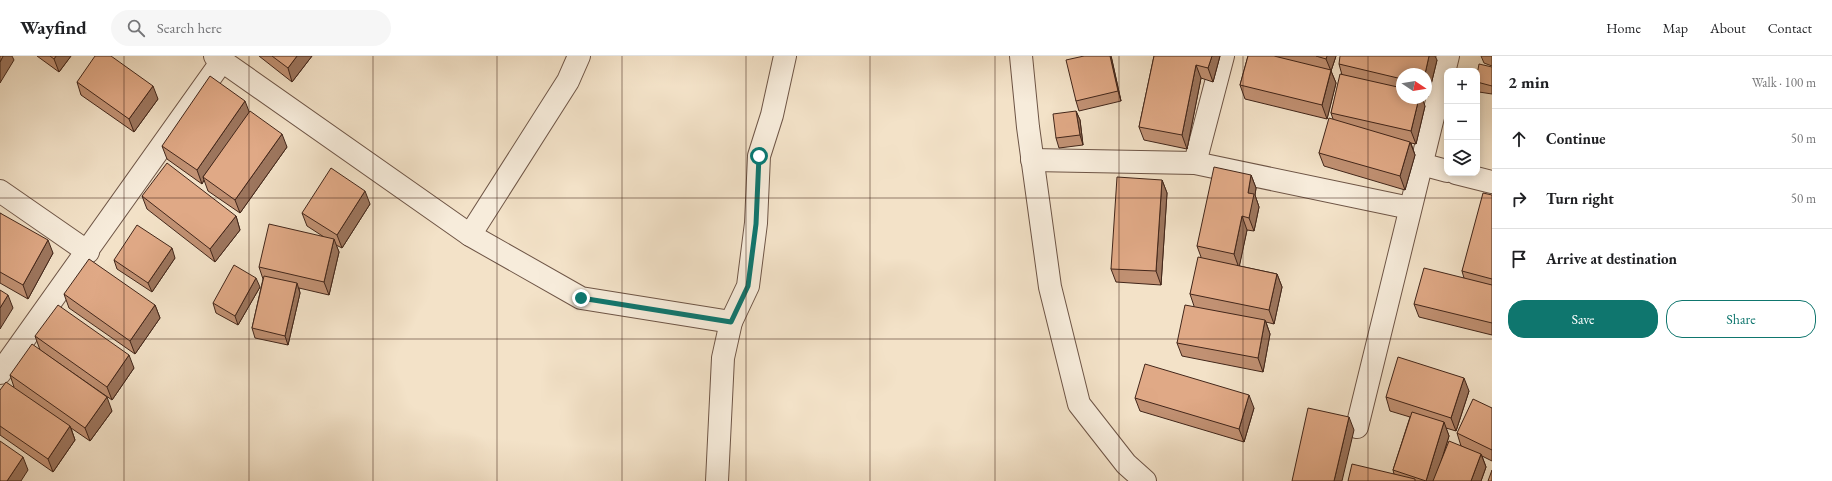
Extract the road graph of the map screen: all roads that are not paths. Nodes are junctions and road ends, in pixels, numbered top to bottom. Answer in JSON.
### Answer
{"nodes":[{"id":1,"x":785,"y":56,"type":"edge"},
{"id":2,"x":1021,"y":56,"type":"edge"},
{"id":3,"x":1223,"y":56,"type":"edge"},
{"id":4,"x":1448,"y":56,"type":"edge"},
{"id":5,"x":577,"y":57,"type":"edge"},
{"id":6,"x":218,"y":58,"type":"edge"},
{"id":7,"x":1032,"y":160,"type":"junction"},
{"id":8,"x":1195,"y":163,"type":"junction"},
{"id":9,"x":1421,"y":164,"type":"junction"},
{"id":10,"x":1444,"y":170,"type":"edge"},
{"id":11,"x":1468,"y":176,"type":"edge"},
{"id":12,"x":1492,"y":182,"type":"edge"},
{"id":13,"x":0,"y":191,"type":"edge"},
{"id":14,"x":1410,"y":208,"type":"junction"},
{"id":15,"x":470,"y":235,"type":"junction"},
{"id":16,"x":88,"y":252,"type":"junction"},
{"id":17,"x":731,"y":322,"type":"junction"},
{"id":18,"x":0,"y":373,"type":"edge"},
{"id":19,"x":1357,"y":427,"type":"dead end"},
{"id":20,"x":717,"y":481,"type":"edge"},
{"id":21,"x":1144,"y":481,"type":"edge"}],
"edges":[{"from":1,"to":17,"type":"street"},
{"from":2,"to":7,"type":"street"},
{"from":3,"to":8,"type":"street"},
{"from":4,"to":9,"type":"street"},
{"from":5,"to":15,"type":"street"},
{"from":6,"to":15,"type":"street"},
{"from":6,"to":16,"type":"street"},
{"from":7,"to":8,"type":"street"},
{"from":7,"to":21,"type":"street"},
{"from":8,"to":14,"type":"street"},
{"from":9,"to":10,"type":"street"},
{"from":9,"to":14,"type":"street"},
{"from":11,"to":12,"type":"street"},
{"from":13,"to":16,"type":"street"},
{"from":14,"to":19,"type":"street"},
{"from":15,"to":17,"type":"street"},
{"from":16,"to":18,"type":"street"},
{"from":17,"to":20,"type":"street"}]}
